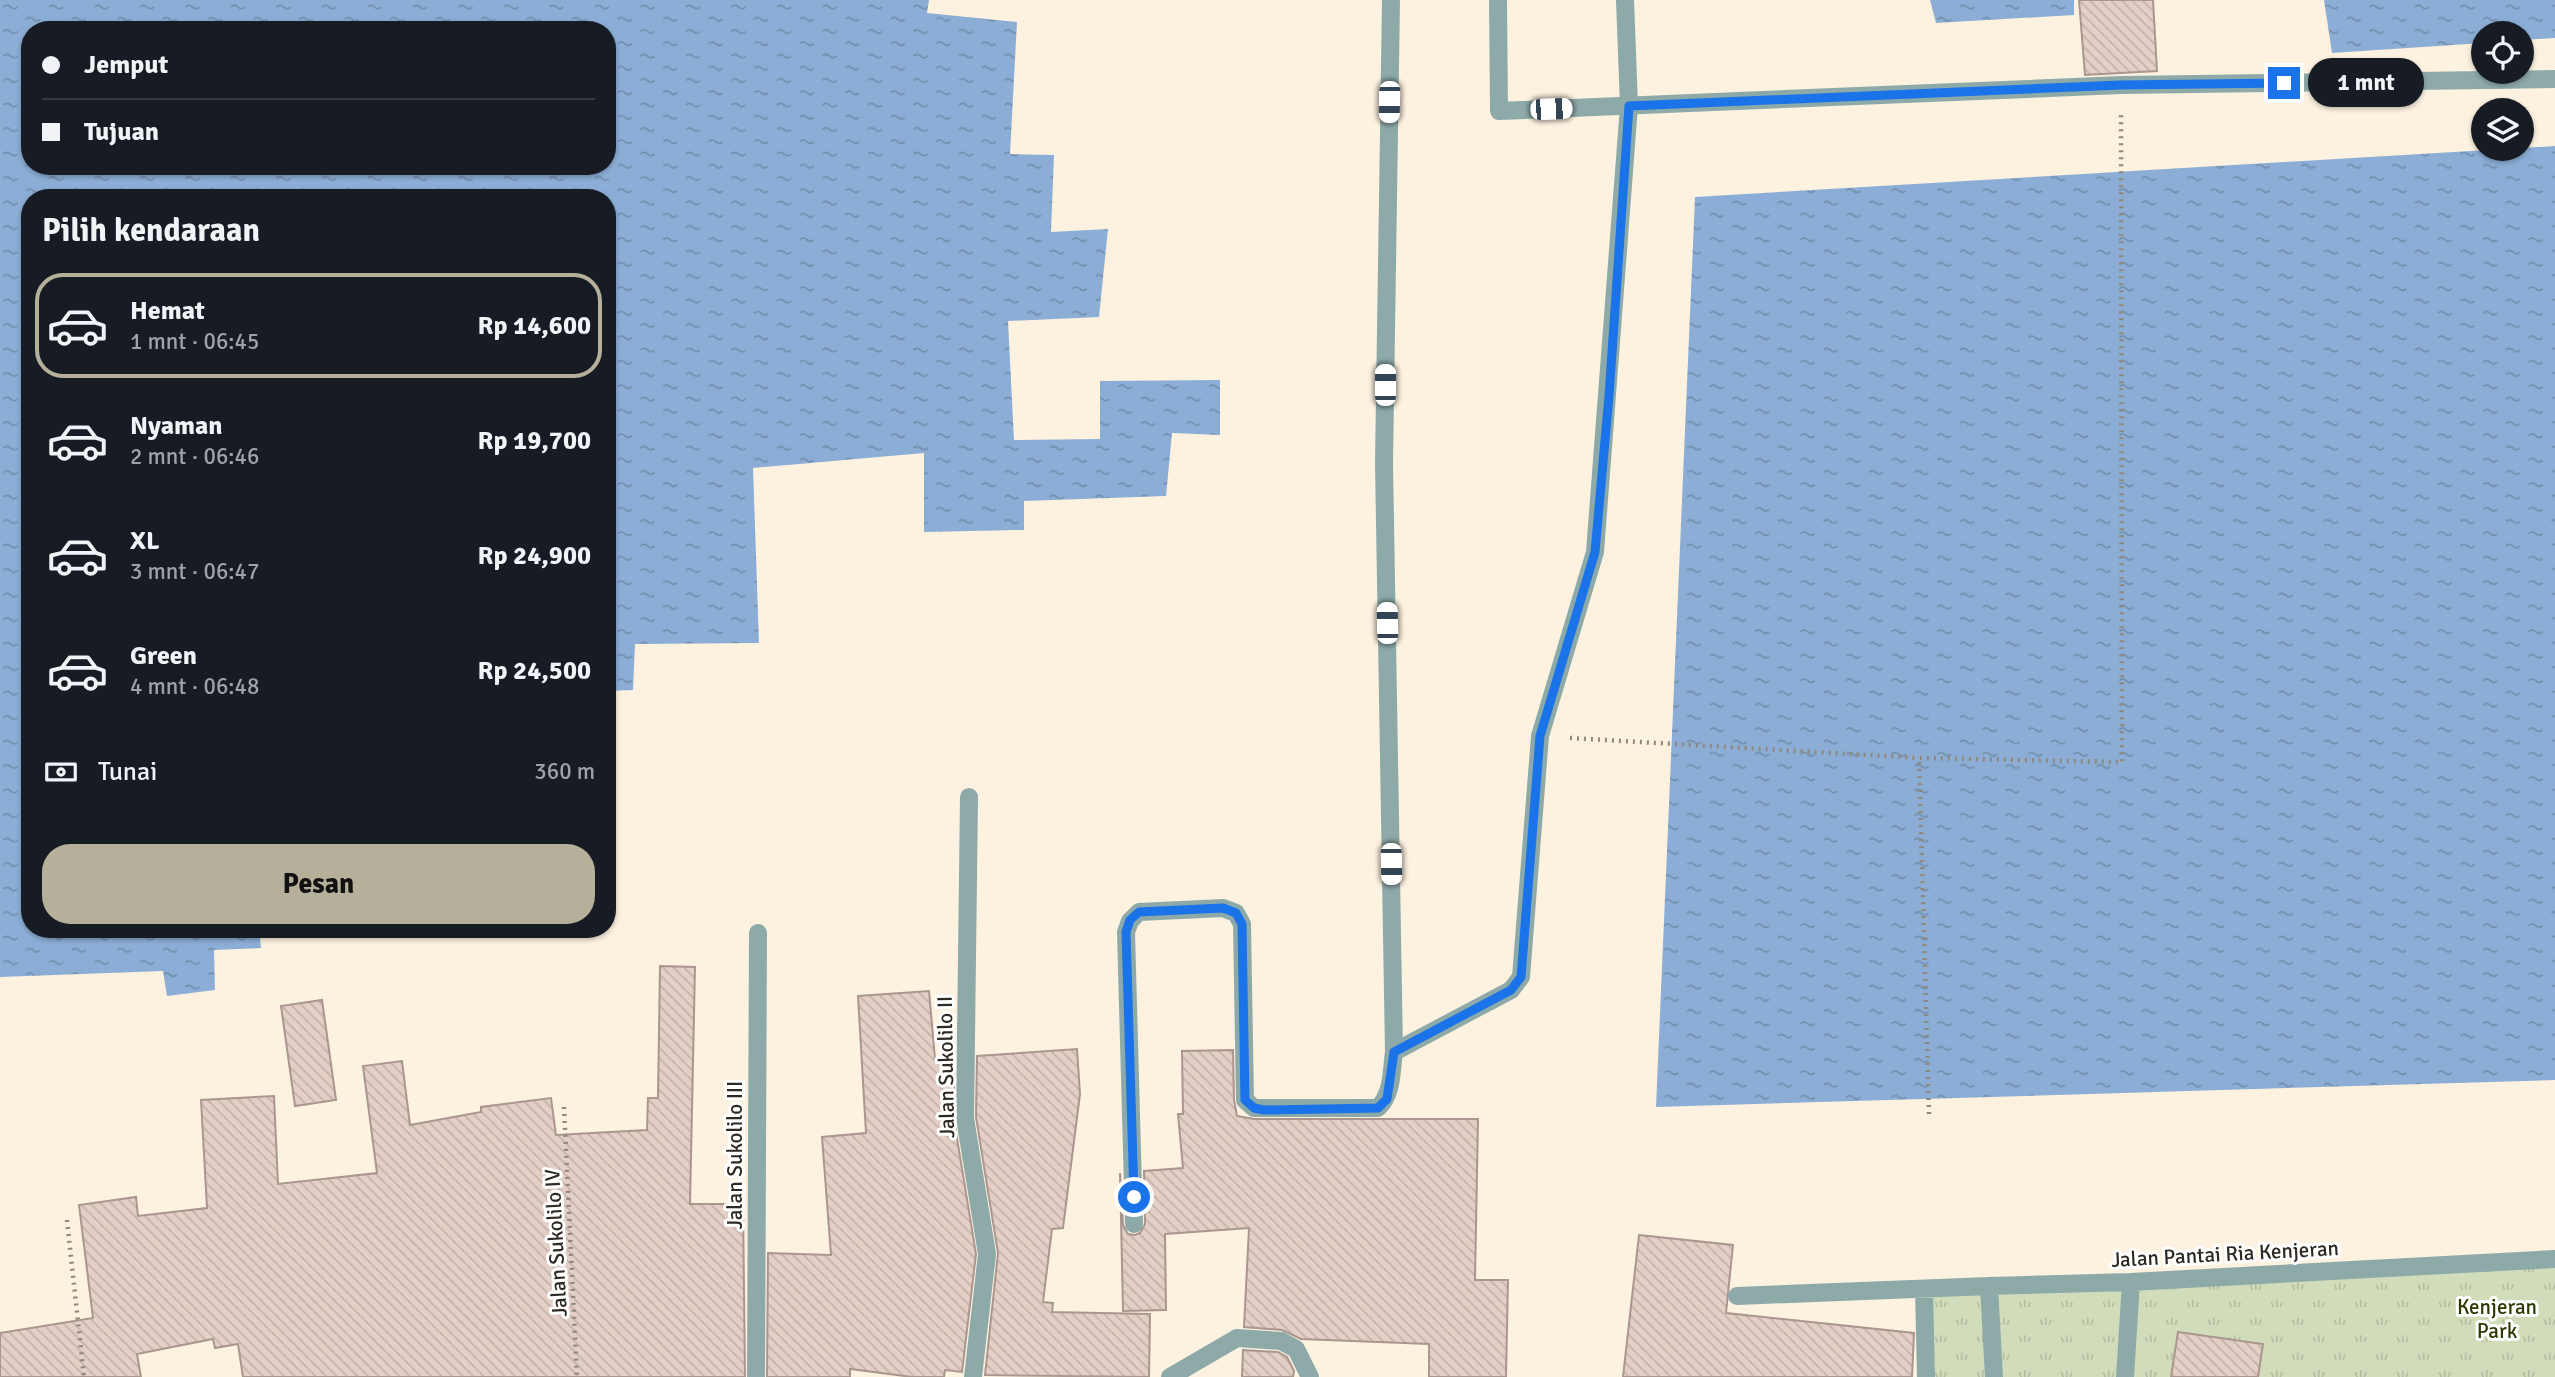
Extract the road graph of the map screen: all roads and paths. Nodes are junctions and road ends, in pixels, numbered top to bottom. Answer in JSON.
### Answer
{"nodes":[{"id":1,"x":1391,"y":0,"type":"edge"},
{"id":2,"x":1498,"y":0,"type":"edge"},
{"id":3,"x":1625,"y":0,"type":"edge"},
{"id":4,"x":2555,"y":79,"type":"edge"},
{"id":5,"x":1629,"y":106,"type":"junction"},
{"id":6,"x":2121,"y":130,"type":"dead end"},
{"id":7,"x":1540,"y":736,"type":"junction"},
{"id":8,"x":1919,"y":758,"type":"junction"},
{"id":9,"x":969,"y":797,"type":"dead end"},
{"id":10,"x":758,"y":933,"type":"dead end"},
{"id":11,"x":1394,"y":1052,"type":"junction"},
{"id":12,"x":564,"y":1107,"type":"dead end"},
{"id":13,"x":1929,"y":1114,"type":"dead end"},
{"id":14,"x":67,"y":1220,"type":"dead end"},
{"id":15,"x":1134,"y":1224,"type":"dead end"},
{"id":16,"x":2555,"y":1259,"type":"edge"},
{"id":17,"x":2131,"y":1282,"type":"junction"},
{"id":18,"x":1989,"y":1286,"type":"junction"},
{"id":19,"x":1924,"y":1290,"type":"junction"},
{"id":20,"x":1737,"y":1296,"type":"dead end"},
{"id":21,"x":1172,"y":1376,"type":"edge"},
{"id":22,"x":84,"y":1377,"type":"edge"},
{"id":23,"x":578,"y":1377,"type":"edge"},
{"id":24,"x":756,"y":1377,"type":"edge"},
{"id":25,"x":973,"y":1377,"type":"edge"},
{"id":26,"x":1310,"y":1377,"type":"edge"},
{"id":27,"x":1926,"y":1377,"type":"edge"},
{"id":28,"x":1994,"y":1377,"type":"edge"},
{"id":29,"x":2125,"y":1377,"type":"edge"}],
"edges":[{"from":1,"to":11,"type":"lane"},
{"from":2,"to":5,"type":"lane"},
{"from":3,"to":5,"type":"lane"},
{"from":4,"to":5,"type":"lane"},
{"from":5,"to":7,"type":"lane"},
{"from":6,"to":8,"type":"path"},
{"from":7,"to":8,"type":"path"},
{"from":7,"to":11,"type":"lane"},
{"from":8,"to":13,"type":"path"},
{"from":9,"to":25,"type":"lane","name":"Jalan Sukolilo II"},
{"from":10,"to":24,"type":"lane","name":"Jalan Sukolilo III"},
{"from":11,"to":15,"type":"lane"},
{"from":12,"to":23,"type":"path","name":"Jalan Sukolilo IV"},
{"from":14,"to":22,"type":"path"},
{"from":16,"to":17,"type":"lane","name":"Jalan Pantai Ria Kenjeran"},
{"from":17,"to":18,"type":"lane","name":"Jalan Pantai Ria Kenjeran"},
{"from":17,"to":29,"type":"lane"},
{"from":18,"to":19,"type":"lane","name":"Jalan Pantai Ria Kenjeran"},
{"from":18,"to":28,"type":"lane"},
{"from":19,"to":20,"type":"lane","name":"Jalan Pantai Ria Kenjeran"},
{"from":19,"to":27,"type":"lane"},
{"from":21,"to":26,"type":"lane"}]}
